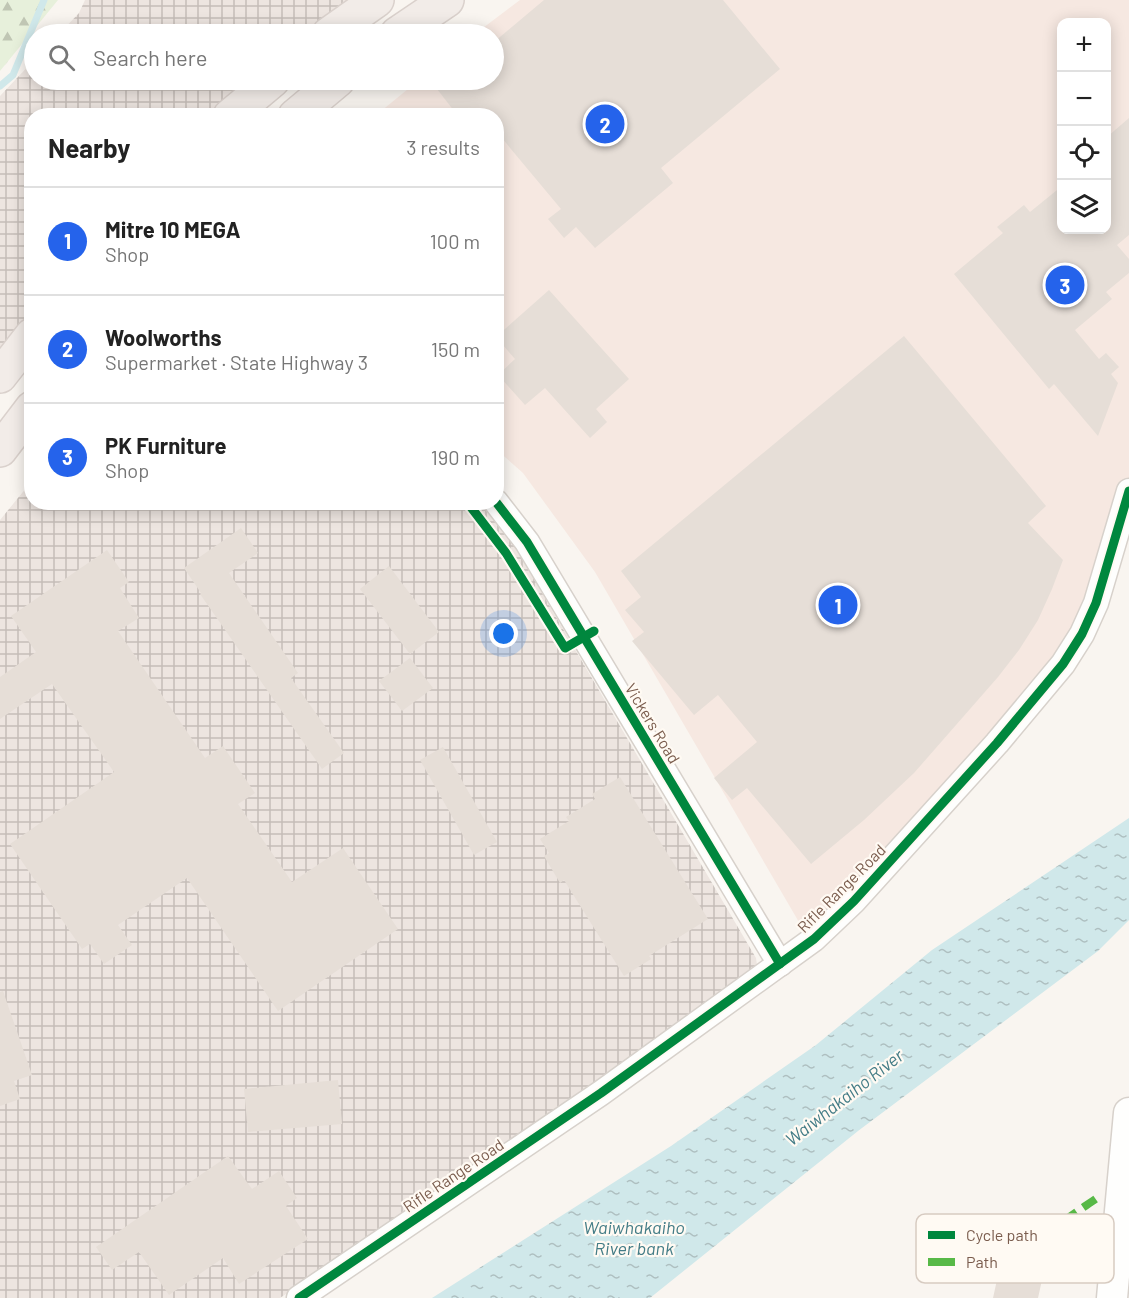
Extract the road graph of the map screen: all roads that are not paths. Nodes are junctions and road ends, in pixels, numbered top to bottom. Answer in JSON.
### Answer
{"nodes":[{"id":1,"x":377,"y":0,"type":"edge"},
{"id":2,"x":447,"y":0,"type":"edge"},
{"id":3,"x":343,"y":24,"type":"edge"},
{"id":4,"x":412,"y":24,"type":"edge"},
{"id":5,"x":261,"y":90,"type":"edge"},
{"id":6,"x":326,"y":90,"type":"edge"},
{"id":7,"x":349,"y":90,"type":"edge"},
{"id":8,"x":240,"y":108,"type":"edge"},
{"id":9,"x":305,"y":108,"type":"edge"},
{"id":10,"x":333,"y":108,"type":"edge"},
{"id":11,"x":24,"y":345,"type":"edge"},
{"id":12,"x":0,"y":376,"type":"edge"},
{"id":13,"x":24,"y":418,"type":"edge"},
{"id":14,"x":0,"y":450,"type":"edge"},
{"id":15,"x":1129,"y":491,"type":"edge"},
{"id":16,"x":501,"y":510,"type":"edge"},
{"id":17,"x":780,"y":964,"type":"junction"},
{"id":18,"x":1129,"y":1113,"type":"edge"},
{"id":19,"x":1114,"y":1276,"type":"edge"},
{"id":20,"x":1113,"y":1283,"type":"edge"},
{"id":21,"x":299,"y":1298,"type":"edge"},
{"id":22,"x":1112,"y":1298,"type":"edge"}],
"edges":[{"from":1,"to":3,"type":"highway"},
{"from":2,"to":4,"type":"highway"},
{"from":5,"to":8,"type":"highway"},
{"from":6,"to":9,"type":"highway"},
{"from":7,"to":10,"type":"highway"},
{"from":11,"to":12,"type":"highway"},
{"from":13,"to":14,"type":"highway"},
{"from":15,"to":17,"type":"street","name":"Rifle Range Road"},
{"from":16,"to":17,"type":"street","name":"Vickers Road"},
{"from":17,"to":21,"type":"street","name":"Rifle Range Road"},
{"from":18,"to":19,"type":"street"},
{"from":20,"to":22,"type":"street"}]}
